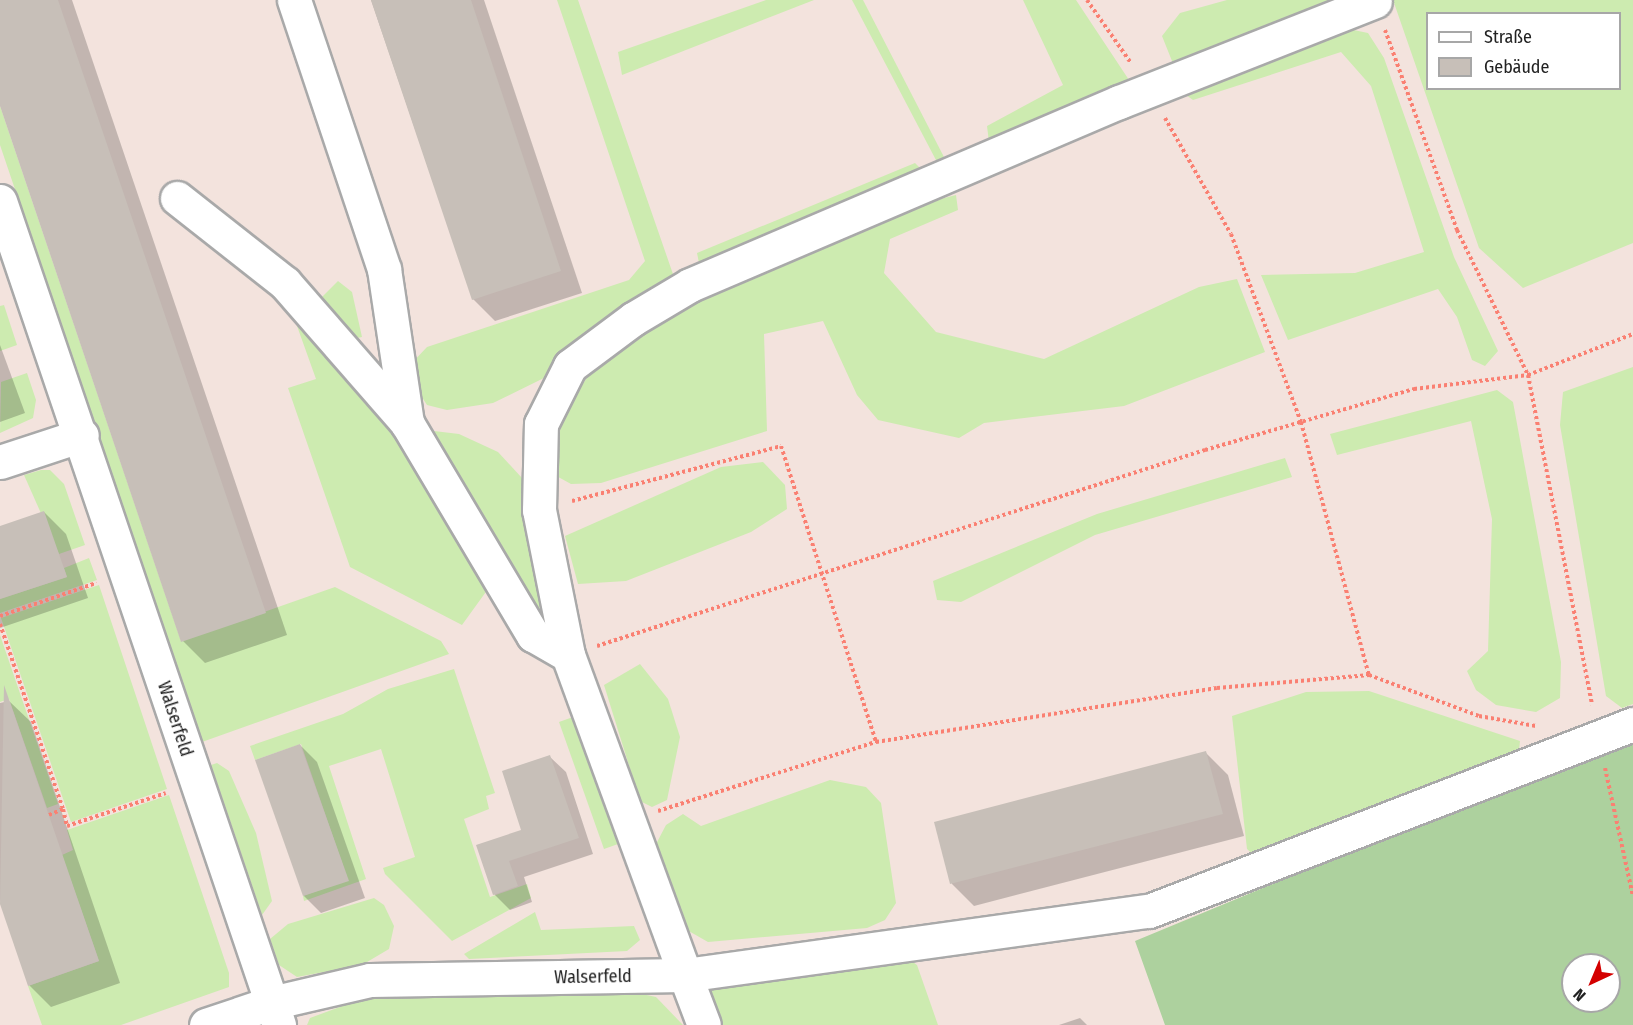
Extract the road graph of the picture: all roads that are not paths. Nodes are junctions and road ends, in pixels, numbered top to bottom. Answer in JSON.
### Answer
{"nodes":[{"id":1,"x":294,"y":0,"type":"edge"},
{"id":2,"x":1375,"y":1,"type":"edge"},
{"id":3,"x":177,"y":198,"type":"dead end"},
{"id":4,"x":0,"y":201,"type":"edge"},
{"id":5,"x":407,"y":423,"type":"junction"},
{"id":6,"x":82,"y":435,"type":"junction"},
{"id":7,"x":0,"y":462,"type":"edge"},
{"id":8,"x":568,"y":655,"type":"junction"},
{"id":9,"x":1633,"y":724,"type":"edge"},
{"id":10,"x":685,"y":975,"type":"junction"},
{"id":11,"x":275,"y":1014,"type":"edge"},
{"id":12,"x":206,"y":1025,"type":"edge"},
{"id":13,"x":704,"y":1025,"type":"edge"}],
"edges":[{"from":1,"to":5,"type":"lane"},
{"from":2,"to":8,"type":"lane"},
{"from":3,"to":5,"type":"lane"},
{"from":4,"to":6,"type":"lane","name":"Walserfeld"},
{"from":5,"to":8,"type":"lane"},
{"from":6,"to":7,"type":"lane"},
{"from":6,"to":11,"type":"lane","name":"Walserfeld"},
{"from":8,"to":10,"type":"lane"},
{"from":9,"to":10,"type":"lane","name":"Walserfeld"},
{"from":10,"to":11,"type":"lane","name":"Walserfeld"},
{"from":10,"to":13,"type":"lane"},
{"from":11,"to":12,"type":"lane","name":"Walserfeld"}]}
